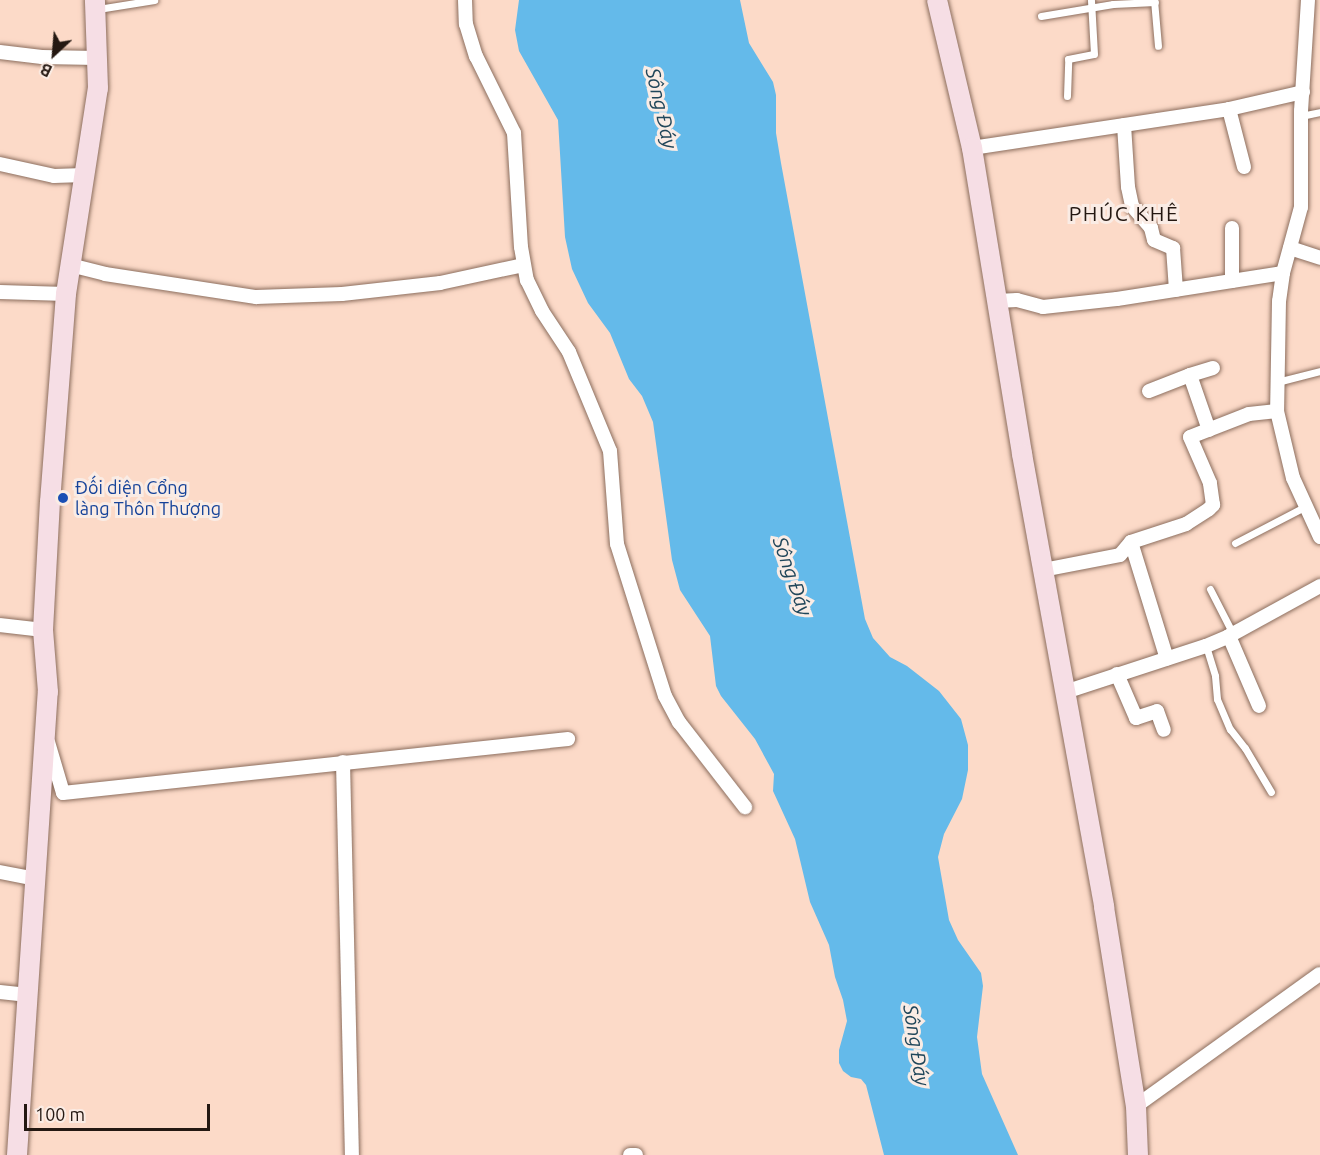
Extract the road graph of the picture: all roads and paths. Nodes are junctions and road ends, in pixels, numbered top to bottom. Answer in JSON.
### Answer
{"nodes":[{"id":1,"x":154,"y":0,"type":"edge"},
{"id":2,"x":465,"y":0,"type":"edge"},
{"id":3,"x":937,"y":0,"type":"edge"},
{"id":4,"x":1308,"y":0,"type":"edge"},
{"id":5,"x":1154,"y":1,"type":"edge"},
{"id":6,"x":1091,"y":3,"type":"edge"},
{"id":7,"x":95,"y":5,"type":"edge"},
{"id":8,"x":1041,"y":16,"type":"dead end"},
{"id":9,"x":1158,"y":46,"type":"dead end"},
{"id":10,"x":0,"y":52,"type":"edge"},
{"id":11,"x":97,"y":58,"type":"junction"},
{"id":12,"x":1303,"y":92,"type":"junction"},
{"id":13,"x":1067,"y":96,"type":"dead end"},
{"id":14,"x":1229,"y":109,"type":"junction"},
{"id":15,"x":1320,"y":112,"type":"edge"},
{"id":16,"x":1301,"y":116,"type":"junction"},
{"id":17,"x":1124,"y":125,"type":"junction"},
{"id":18,"x":972,"y":148,"type":"junction"},
{"id":19,"x":0,"y":164,"type":"edge"},
{"id":20,"x":1244,"y":167,"type":"dead end"},
{"id":21,"x":84,"y":175,"type":"junction"},
{"id":22,"x":1232,"y":228,"type":"dead end"},
{"id":23,"x":1290,"y":248,"type":"junction"},
{"id":24,"x":1320,"y":258,"type":"edge"},
{"id":25,"x":70,"y":265,"type":"junction"},
{"id":26,"x":523,"y":265,"type":"junction"},
{"id":27,"x":1283,"y":273,"type":"junction"},
{"id":28,"x":1232,"y":281,"type":"junction"},
{"id":29,"x":1176,"y":290,"type":"junction"},
{"id":30,"x":0,"y":292,"type":"edge"},
{"id":31,"x":66,"y":294,"type":"junction"},
{"id":32,"x":997,"y":301,"type":"junction"},
{"id":33,"x":1213,"y":368,"type":"dead end"},
{"id":34,"x":1320,"y":371,"type":"edge"},
{"id":35,"x":1190,"y":375,"type":"junction"},
{"id":36,"x":1277,"y":382,"type":"junction"},
{"id":37,"x":1149,"y":391,"type":"dead end"},
{"id":38,"x":1277,"y":411,"type":"junction"},
{"id":39,"x":1209,"y":430,"type":"junction"},
{"id":40,"x":1306,"y":506,"type":"junction"},
{"id":41,"x":1320,"y":537,"type":"edge"},
{"id":42,"x":1131,"y":542,"type":"junction"},
{"id":43,"x":1235,"y":543,"type":"dead end"},
{"id":44,"x":1043,"y":570,"type":"junction"},
{"id":45,"x":1320,"y":586,"type":"edge"},
{"id":46,"x":1210,"y":589,"type":"dead end"},
{"id":47,"x":0,"y":625,"type":"edge"},
{"id":48,"x":43,"y":630,"type":"junction"},
{"id":49,"x":1231,"y":635,"type":"junction"},
{"id":50,"x":1206,"y":646,"type":"junction"},
{"id":51,"x":1167,"y":659,"type":"junction"},
{"id":52,"x":1117,"y":674,"type":"junction"},
{"id":53,"x":1065,"y":692,"type":"junction"},
{"id":54,"x":1259,"y":706,"type":"dead end"},
{"id":55,"x":1164,"y":730,"type":"dead end"},
{"id":56,"x":45,"y":732,"type":"junction"},
{"id":57,"x":568,"y":739,"type":"dead end"},
{"id":58,"x":343,"y":762,"type":"junction"},
{"id":59,"x":1271,"y":792,"type":"dead end"},
{"id":60,"x":745,"y":807,"type":"dead end"},
{"id":61,"x":0,"y":872,"type":"edge"},
{"id":62,"x":35,"y":879,"type":"junction"},
{"id":63,"x":1320,"y":974,"type":"edge"},
{"id":64,"x":0,"y":992,"type":"edge"},
{"id":65,"x":28,"y":995,"type":"junction"},
{"id":66,"x":1136,"y":1106,"type":"junction"},
{"id":67,"x":17,"y":1155,"type":"edge"},
{"id":68,"x":352,"y":1155,"type":"edge"},
{"id":69,"x":630,"y":1155,"type":"edge"},
{"id":70,"x":636,"y":1155,"type":"edge"},
{"id":71,"x":1138,"y":1155,"type":"edge"}],
"edges":[{"from":1,"to":7,"type":"lane"},
{"from":2,"to":26,"type":"street"},
{"from":3,"to":18,"type":"street"},
{"from":4,"to":12,"type":"street"},
{"from":5,"to":6,"type":"lane"},
{"from":5,"to":9,"type":"lane"},
{"from":6,"to":8,"type":"lane"},
{"from":6,"to":13,"type":"lane"},
{"from":7,"to":11,"type":"street"},
{"from":10,"to":11,"type":"street"},
{"from":11,"to":21,"type":"street"},
{"from":12,"to":14,"type":"street"},
{"from":12,"to":16,"type":"street"},
{"from":14,"to":17,"type":"street"},
{"from":14,"to":20,"type":"street"},
{"from":15,"to":16,"type":"lane"},
{"from":16,"to":23,"type":"street"},
{"from":17,"to":18,"type":"street"},
{"from":17,"to":29,"type":"street"},
{"from":18,"to":32,"type":"street"},
{"from":19,"to":21,"type":"street"},
{"from":21,"to":25,"type":"street"},
{"from":22,"to":28,"type":"street"},
{"from":23,"to":24,"type":"street"},
{"from":23,"to":27,"type":"street"},
{"from":25,"to":26,"type":"street"},
{"from":25,"to":31,"type":"street"},
{"from":26,"to":60,"type":"street"},
{"from":27,"to":28,"type":"street"},
{"from":27,"to":36,"type":"street"},
{"from":28,"to":29,"type":"street"},
{"from":29,"to":32,"type":"street"},
{"from":30,"to":31,"type":"street"},
{"from":31,"to":48,"type":"street"},
{"from":32,"to":44,"type":"street"},
{"from":33,"to":35,"type":"street"},
{"from":34,"to":36,"type":"lane"},
{"from":35,"to":37,"type":"street"},
{"from":35,"to":39,"type":"street"},
{"from":36,"to":38,"type":"street"},
{"from":38,"to":39,"type":"street"},
{"from":38,"to":40,"type":"street"},
{"from":39,"to":42,"type":"street"},
{"from":40,"to":41,"type":"street"},
{"from":40,"to":43,"type":"lane"},
{"from":42,"to":44,"type":"street"},
{"from":42,"to":51,"type":"street"},
{"from":44,"to":53,"type":"street"},
{"from":45,"to":49,"type":"street"},
{"from":46,"to":49,"type":"lane"},
{"from":47,"to":48,"type":"street"},
{"from":48,"to":56,"type":"street"},
{"from":49,"to":50,"type":"street"},
{"from":49,"to":54,"type":"street"},
{"from":50,"to":51,"type":"street"},
{"from":50,"to":59,"type":"lane"},
{"from":51,"to":52,"type":"street"},
{"from":52,"to":53,"type":"street"},
{"from":52,"to":55,"type":"street"},
{"from":53,"to":66,"type":"street"},
{"from":56,"to":58,"type":"street"},
{"from":56,"to":62,"type":"street"},
{"from":57,"to":58,"type":"street"},
{"from":58,"to":68,"type":"street"},
{"from":61,"to":62,"type":"street"},
{"from":62,"to":65,"type":"street"},
{"from":63,"to":66,"type":"street"},
{"from":64,"to":65,"type":"street"},
{"from":65,"to":67,"type":"street"},
{"from":66,"to":71,"type":"street"},
{"from":69,"to":70,"type":"street"}]}
